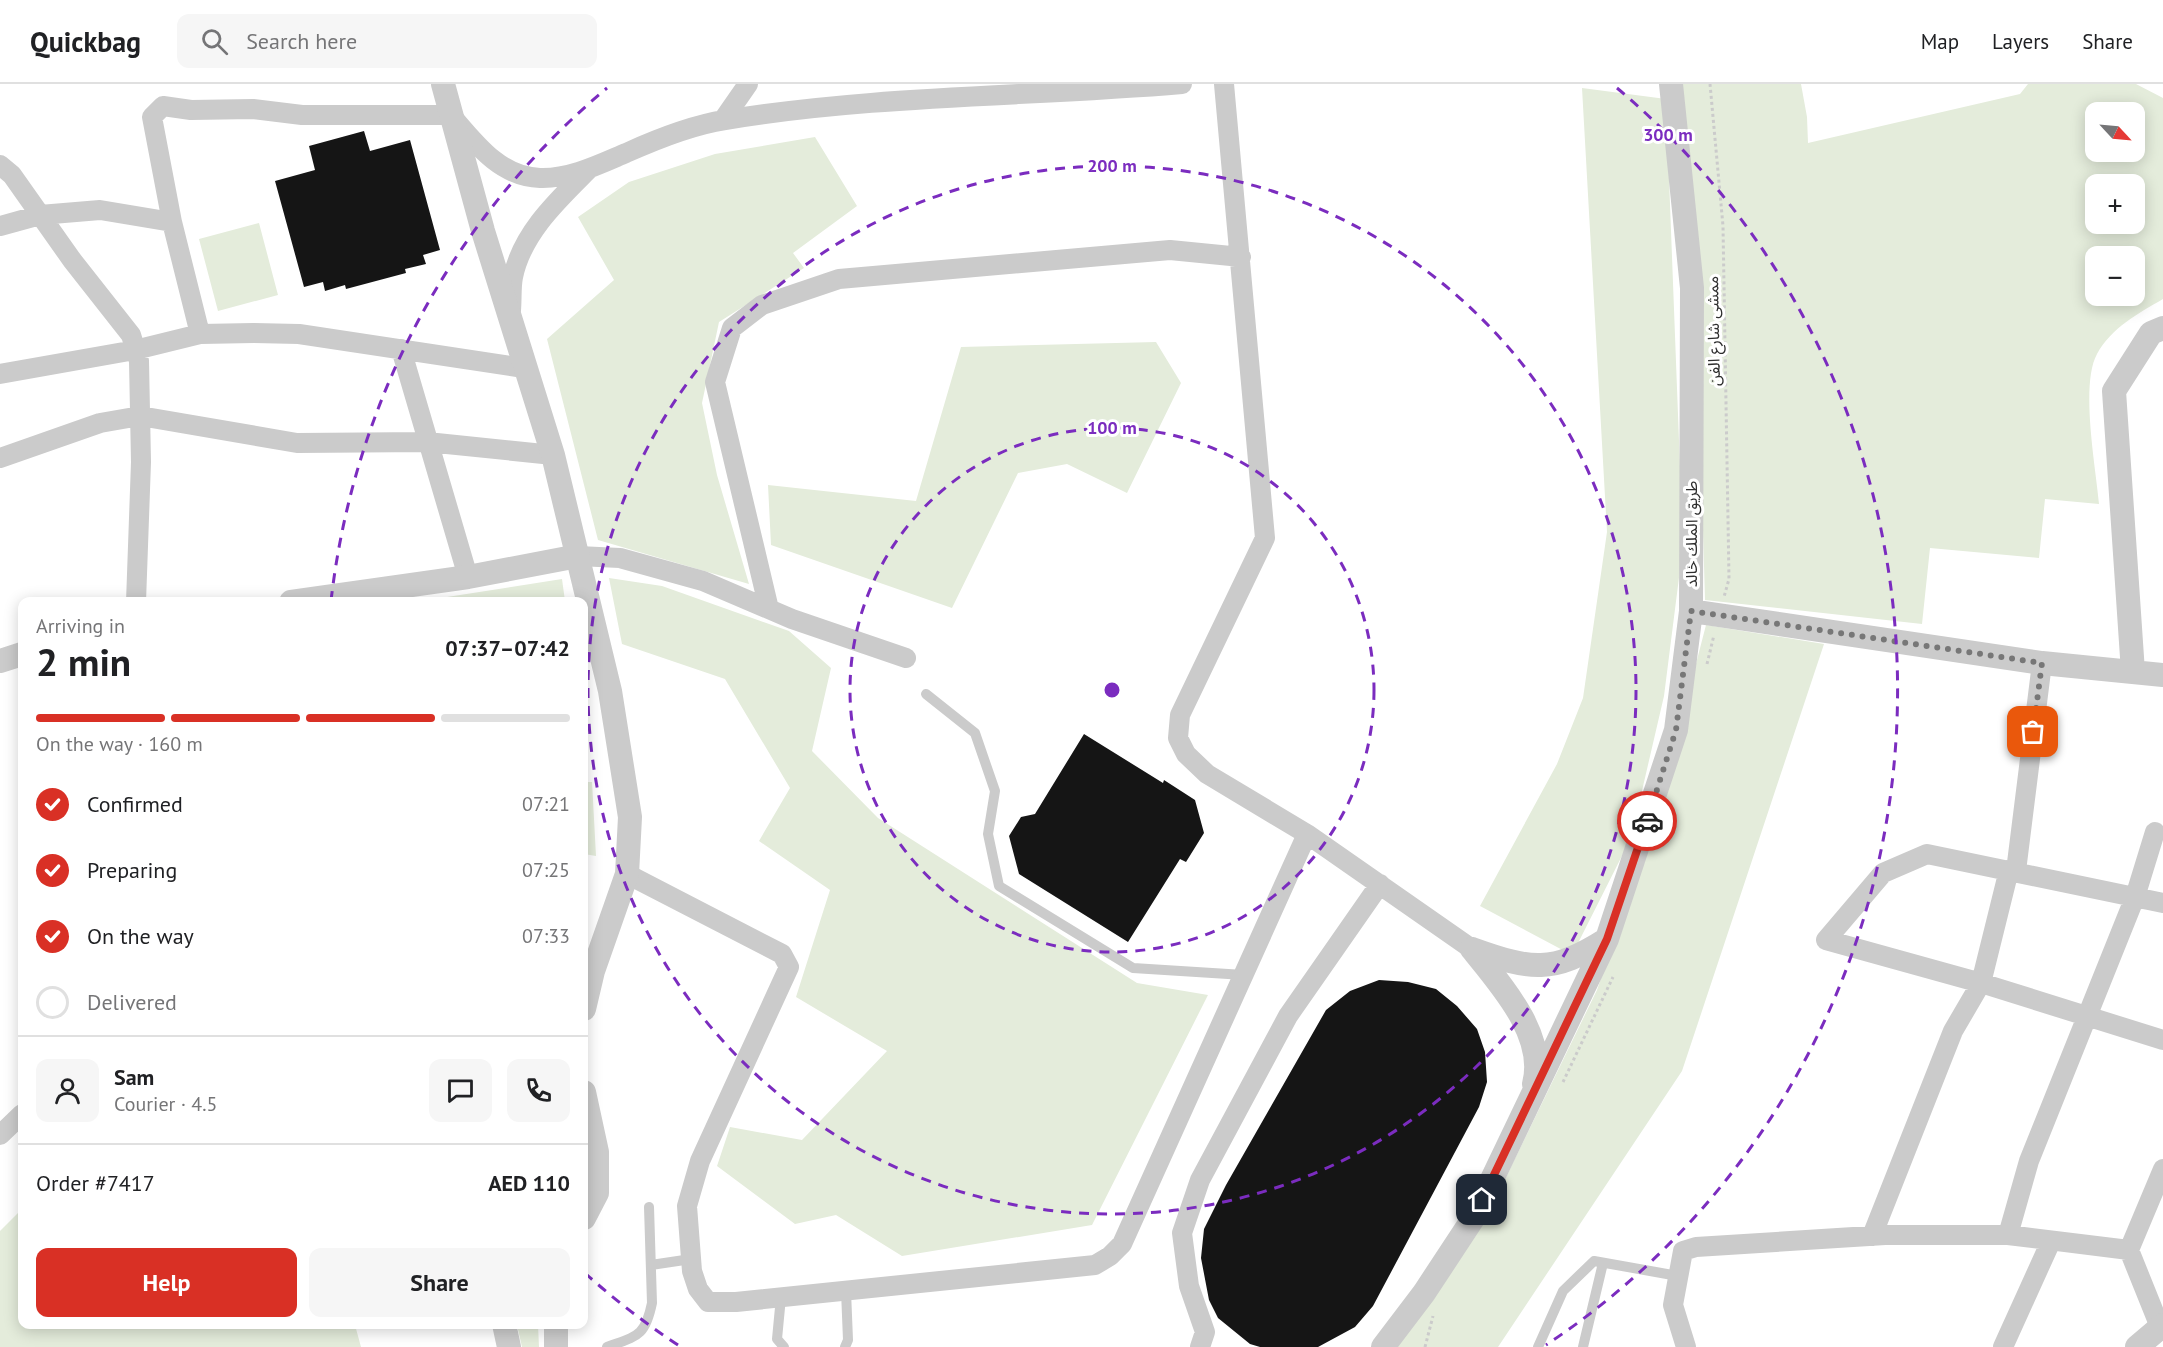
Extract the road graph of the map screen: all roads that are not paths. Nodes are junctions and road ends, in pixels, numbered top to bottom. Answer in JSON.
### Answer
{"nodes":[{"id":1,"x":443,"y":84,"type":"edge"},
{"id":2,"x":747,"y":84,"type":"edge"},
{"id":3,"x":1182,"y":84,"type":"edge"},
{"id":4,"x":1224,"y":84,"type":"edge"},
{"id":5,"x":1671,"y":84,"type":"edge"},
{"id":6,"x":1146,"y":86,"type":"edge"},
{"id":7,"x":451,"y":115,"type":"junction"},
{"id":8,"x":723,"y":120,"type":"junction"},
{"id":9,"x":0,"y":165,"type":"edge"},
{"id":10,"x":588,"y":170,"type":"junction"},
{"id":11,"x":40,"y":215,"type":"junction"},
{"id":12,"x":172,"y":222,"type":"junction"},
{"id":13,"x":0,"y":226,"type":"edge"},
{"id":14,"x":1241,"y":257,"type":"junction"},
{"id":15,"x":511,"y":316,"type":"junction"},
{"id":16,"x":2163,"y":328,"type":"edge"},
{"id":17,"x":200,"y":334,"type":"junction"},
{"id":18,"x":401,"y":349,"type":"junction"},
{"id":19,"x":135,"y":350,"type":"junction"},
{"id":20,"x":524,"y":368,"type":"junction"},
{"id":21,"x":0,"y":374,"type":"edge"},
{"id":22,"x":140,"y":416,"type":"junction"},
{"id":23,"x":427,"y":442,"type":"junction"},
{"id":24,"x":553,"y":455,"type":"junction"},
{"id":25,"x":0,"y":458,"type":"edge"},
{"id":26,"x":578,"y":556,"type":"junction"},
{"id":27,"x":468,"y":577,"type":"junction"},
{"id":28,"x":136,"y":597,"type":"edge"},
{"id":29,"x":326,"y":597,"type":"edge"},
{"id":30,"x":588,"y":597,"type":"edge"},
{"id":31,"x":588,"y":598,"type":"edge"},
{"id":32,"x":769,"y":609,"type":"junction"},
{"id":33,"x":1691,"y":611,"type":"junction"},
{"id":34,"x":18,"y":655,"type":"edge"},
{"id":35,"x":906,"y":658,"type":"dead end"},
{"id":36,"x":0,"y":661,"type":"edge"},
{"id":37,"x":2042,"y":663,"type":"junction"},
{"id":38,"x":2133,"y":672,"type":"junction"},
{"id":39,"x":2163,"y":675,"type":"edge"},
{"id":40,"x":926,"y":694,"type":"dead end"},
{"id":41,"x":2155,"y":832,"type":"dead end"},
{"id":42,"x":1307,"y":834,"type":"junction"},
{"id":43,"x":2012,"y":871,"type":"junction"},
{"id":44,"x":627,"y":874,"type":"junction"},
{"id":45,"x":1380,"y":884,"type":"junction"},
{"id":46,"x":2135,"y":897,"type":"junction"},
{"id":47,"x":2163,"y":903,"type":"edge"},
{"id":48,"x":1607,"y":939,"type":"junction"},
{"id":49,"x":1472,"y":949,"type":"junction"},
{"id":50,"x":588,"y":972,"type":"edge"},
{"id":51,"x":1244,"y":975,"type":"junction"},
{"id":52,"x":1981,"y":982,"type":"junction"},
{"id":53,"x":2087,"y":1015,"type":"junction"},
{"id":54,"x":2163,"y":1040,"type":"edge"},
{"id":55,"x":588,"y":1110,"type":"edge"},
{"id":56,"x":18,"y":1118,"type":"edge"},
{"id":57,"x":1516,"y":1129,"type":"junction"},
{"id":58,"x":0,"y":1135,"type":"edge"},
{"id":59,"x":2163,"y":1169,"type":"edge"},
{"id":60,"x":649,"y":1207,"type":"dead end"},
{"id":61,"x":588,"y":1210,"type":"edge"},
{"id":62,"x":2008,"y":1235,"type":"junction"},
{"id":63,"x":1872,"y":1236,"type":"junction"},
{"id":64,"x":2051,"y":1241,"type":"junction"},
{"id":65,"x":2129,"y":1251,"type":"junction"},
{"id":66,"x":691,"y":1259,"type":"junction"},
{"id":67,"x":1603,"y":1263,"type":"junction"},
{"id":68,"x":651,"y":1265,"type":"junction"},
{"id":69,"x":1678,"y":1276,"type":"junction"},
{"id":70,"x":846,"y":1291,"type":"junction"},
{"id":71,"x":781,"y":1297,"type":"junction"},
{"id":72,"x":2162,"y":1326,"type":"edge"},
{"id":73,"x":505,"y":1329,"type":"edge"},
{"id":74,"x":556,"y":1329,"type":"edge"},
{"id":75,"x":509,"y":1347,"type":"edge"},
{"id":76,"x":556,"y":1347,"type":"edge"},
{"id":77,"x":607,"y":1347,"type":"edge"},
{"id":78,"x":784,"y":1347,"type":"edge"},
{"id":79,"x":845,"y":1347,"type":"edge"},
{"id":80,"x":1200,"y":1347,"type":"edge"},
{"id":81,"x":1383,"y":1347,"type":"edge"},
{"id":82,"x":1538,"y":1347,"type":"edge"},
{"id":83,"x":1582,"y":1347,"type":"edge"},
{"id":84,"x":1686,"y":1347,"type":"edge"},
{"id":85,"x":2004,"y":1347,"type":"edge"},
{"id":86,"x":2137,"y":1347,"type":"edge"}],
"edges":[{"from":1,"to":7,"type":"street"},
{"from":2,"to":8,"type":"street"},
{"from":3,"to":6,"type":"street"},
{"from":4,"to":14,"type":"street"},
{"from":5,"to":33,"type":"street","name":"طريق الملك خالد"},
{"from":6,"to":8,"type":"street"},
{"from":7,"to":10,"type":"street"},
{"from":7,"to":12,"type":"street"},
{"from":7,"to":15,"type":"street"},
{"from":8,"to":10,"type":"street"},
{"from":9,"to":11,"type":"street"},
{"from":10,"to":15,"type":"street"},
{"from":11,"to":12,"type":"street"},
{"from":11,"to":13,"type":"street"},
{"from":11,"to":19,"type":"street"},
{"from":12,"to":17,"type":"street"},
{"from":14,"to":32,"type":"street"},
{"from":14,"to":42,"type":"street"},
{"from":15,"to":20,"type":"street"},
{"from":16,"to":38,"type":"street"},
{"from":17,"to":18,"type":"street"},
{"from":17,"to":19,"type":"street"},
{"from":18,"to":20,"type":"street"},
{"from":18,"to":23,"type":"street"},
{"from":19,"to":21,"type":"street"},
{"from":19,"to":22,"type":"street"},
{"from":20,"to":24,"type":"street"},
{"from":22,"to":23,"type":"street"},
{"from":22,"to":25,"type":"street"},
{"from":22,"to":28,"type":"street"},
{"from":23,"to":24,"type":"street"},
{"from":23,"to":27,"type":"street"},
{"from":24,"to":26,"type":"street"},
{"from":26,"to":27,"type":"street"},
{"from":26,"to":30,"type":"street"},
{"from":26,"to":32,"type":"street"},
{"from":27,"to":29,"type":"street"},
{"from":31,"to":44,"type":"street"},
{"from":32,"to":35,"type":"street"},
{"from":33,"to":37,"type":"street"},
{"from":33,"to":48,"type":"street","name":"طريق الملك خالد"},
{"from":34,"to":36,"type":"street"},
{"from":37,"to":38,"type":"street"},
{"from":37,"to":43,"type":"street"},
{"from":38,"to":39,"type":"street"},
{"from":40,"to":51,"type":"lane"},
{"from":41,"to":46,"type":"street"},
{"from":42,"to":45,"type":"street"},
{"from":42,"to":51,"type":"street"},
{"from":43,"to":46,"type":"street"},
{"from":43,"to":52,"type":"street"},
{"from":43,"to":52,"type":"street"},
{"from":44,"to":50,"type":"street"},
{"from":44,"to":66,"type":"street"},
{"from":45,"to":49,"type":"street"},
{"from":45,"to":80,"type":"street"},
{"from":46,"to":47,"type":"street"},
{"from":46,"to":53,"type":"street"},
{"from":48,"to":49,"type":"street"},
{"from":48,"to":57,"type":"street","name":"طريق الملك خالد"},
{"from":49,"to":57,"type":"street"},
{"from":51,"to":70,"type":"street"},
{"from":52,"to":53,"type":"street"},
{"from":52,"to":63,"type":"street"},
{"from":53,"to":54,"type":"street"},
{"from":53,"to":62,"type":"street"},
{"from":55,"to":61,"type":"street"},
{"from":56,"to":58,"type":"street"},
{"from":57,"to":81,"type":"street","name":"طريق الملك خالد"},
{"from":59,"to":65,"type":"street"},
{"from":60,"to":68,"type":"lane"},
{"from":62,"to":63,"type":"street"},
{"from":62,"to":64,"type":"street"},
{"from":63,"to":69,"type":"street"},
{"from":64,"to":65,"type":"street"},
{"from":64,"to":85,"type":"street"},
{"from":65,"to":72,"type":"street"},
{"from":66,"to":68,"type":"lane"},
{"from":66,"to":71,"type":"street"},
{"from":67,"to":69,"type":"lane"},
{"from":67,"to":82,"type":"lane"},
{"from":67,"to":83,"type":"lane"},
{"from":68,"to":77,"type":"lane"},
{"from":69,"to":84,"type":"street"},
{"from":70,"to":71,"type":"street"},
{"from":70,"to":79,"type":"lane"},
{"from":71,"to":78,"type":"lane"},
{"from":72,"to":86,"type":"street"},
{"from":73,"to":75,"type":"street"},
{"from":74,"to":76,"type":"street"}]}
